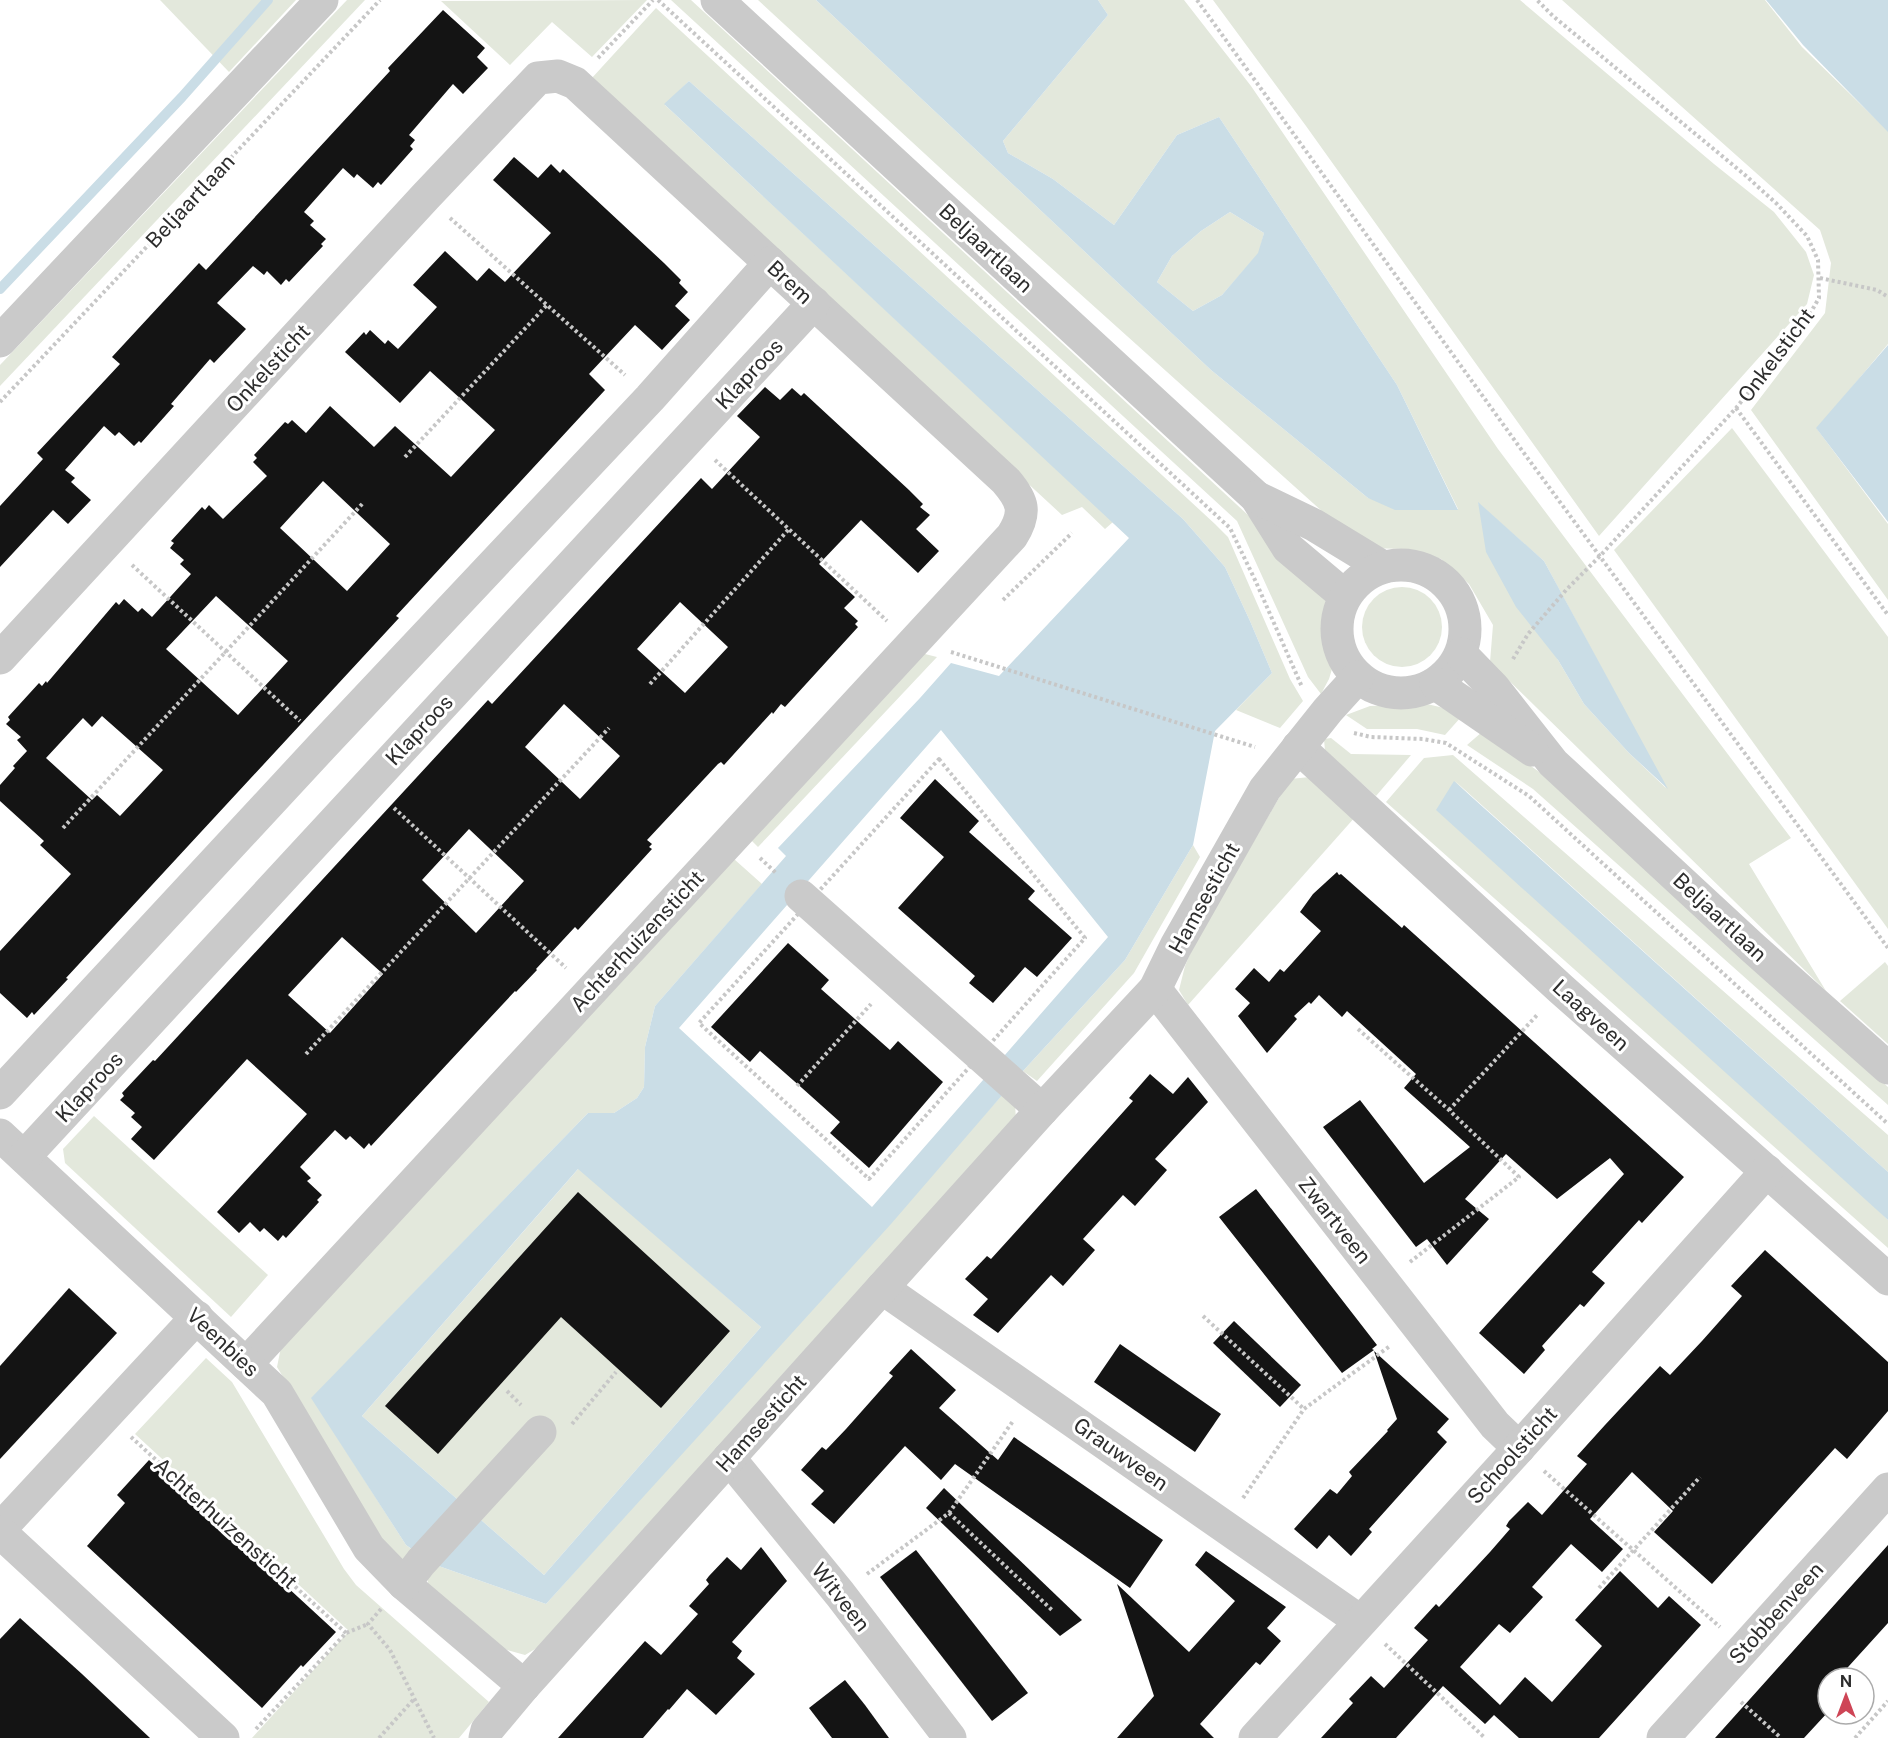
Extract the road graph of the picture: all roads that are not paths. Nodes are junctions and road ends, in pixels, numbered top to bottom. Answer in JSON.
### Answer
{"nodes":[{"id":1,"x":322,"y":0,"type":"edge"},
{"id":2,"x":717,"y":0,"type":"edge"},
{"id":3,"x":538,"y":78,"type":"joint"},
{"id":4,"x":770,"y":263,"type":"junction"},
{"id":5,"x":814,"y":303,"type":"junction"},
{"id":6,"x":0,"y":341,"type":"edge"},
{"id":7,"x":1256,"y":497,"type":"junction"},
{"id":8,"x":1023,"y":514,"type":"joint"},
{"id":9,"x":1383,"y":567,"type":"junction"},
{"id":10,"x":1345,"y":596,"type":"junction"},
{"id":11,"x":1461,"y":654,"type":"junction"},
{"id":12,"x":0,"y":658,"type":"edge"},
{"id":13,"x":1358,"y":677,"type":"junction"},
{"id":14,"x":1436,"y":684,"type":"junction"},
{"id":15,"x":1298,"y":747,"type":"junction"},
{"id":16,"x":1553,"y":764,"type":"junction"},
{"id":17,"x":801,"y":896,"type":"dead end"},
{"id":18,"x":1155,"y":989,"type":"junction"},
{"id":19,"x":1888,"y":1068,"type":"edge"},
{"id":20,"x":0,"y":1093,"type":"edge"},
{"id":21,"x":1033,"y":1103,"type":"junction"},
{"id":22,"x":0,"y":1135,"type":"edge"},
{"id":23,"x":24,"y":1157,"type":"junction"},
{"id":24,"x":1767,"y":1171,"type":"junction"},
{"id":25,"x":1888,"y":1279,"type":"edge"},
{"id":26,"x":882,"y":1288,"type":"junction"},
{"id":27,"x":196,"y":1317,"type":"junction"},
{"id":28,"x":246,"y":1364,"type":"junction"},
{"id":29,"x":540,"y":1432,"type":"dead end"},
{"id":30,"x":1519,"y":1448,"type":"junction"},
{"id":31,"x":729,"y":1458,"type":"junction"},
{"id":32,"x":1888,"y":1489,"type":"edge"},
{"id":33,"x":0,"y":1530,"type":"edge"},
{"id":34,"x":413,"y":1573,"type":"junction"},
{"id":35,"x":1360,"y":1621,"type":"junction"},
{"id":36,"x":524,"y":1686,"type":"junction"},
{"id":37,"x":223,"y":1738,"type":"edge"},
{"id":38,"x":485,"y":1738,"type":"edge"},
{"id":39,"x":950,"y":1738,"type":"edge"},
{"id":40,"x":1255,"y":1738,"type":"edge"},
{"id":41,"x":1663,"y":1738,"type":"edge"}],
"edges":[{"from":1,"to":6,"type":"street","name":"Beljaartlaan"},
{"from":2,"to":7,"type":"street","name":"Beljaartlaan"},
{"from":3,"to":4,"type":"street","name":"Brem"},
{"from":3,"to":12,"type":"street","name":"Onkelsticht"},
{"from":4,"to":5,"type":"street","name":"Brem"},
{"from":4,"to":20,"type":"street"},
{"from":5,"to":8,"type":"street","name":"Brem"},
{"from":5,"to":23,"type":"street","name":"Klaproos"},
{"from":7,"to":9,"type":"street","name":"Beljaartlaan"},
{"from":7,"to":10,"type":"street","name":"Beljaartlaan"},
{"from":8,"to":28,"type":"street","name":"Achterhuizensticht"},
{"from":9,"to":10,"type":"street"},
{"from":9,"to":11,"type":"street"},
{"from":10,"to":13,"type":"street"},
{"from":11,"to":14,"type":"street"},
{"from":11,"to":16,"type":"street","name":"Beljaartlaan"},
{"from":13,"to":14,"type":"street"},
{"from":13,"to":15,"type":"street","name":"Hamsesticht"},
{"from":14,"to":16,"type":"street","name":"Beljaartlaan"},
{"from":15,"to":18,"type":"street","name":"Hamsesticht"},
{"from":15,"to":24,"type":"street","name":"Laagveen"},
{"from":16,"to":19,"type":"street","name":"Beljaartlaan"},
{"from":17,"to":21,"type":"street"},
{"from":18,"to":21,"type":"street","name":"Hamsesticht"},
{"from":18,"to":30,"type":"street","name":"Zwartveen"},
{"from":21,"to":26,"type":"street","name":"Hamsesticht"},
{"from":22,"to":23,"type":"street","name":"Veenbies"},
{"from":23,"to":27,"type":"street","name":"Veenbies"},
{"from":24,"to":25,"type":"street","name":"Laagveen"},
{"from":24,"to":30,"type":"street","name":"Schoolsticht"},
{"from":26,"to":31,"type":"street","name":"Hamsesticht"},
{"from":26,"to":35,"type":"street","name":"Grauwveen"},
{"from":27,"to":28,"type":"street","name":"Veenbies"},
{"from":27,"to":33,"type":"street"},
{"from":28,"to":34,"type":"street","name":"Veenbies"},
{"from":29,"to":34,"type":"street"},
{"from":30,"to":35,"type":"street","name":"Schoolsticht"},
{"from":31,"to":36,"type":"street","name":"Hamsesticht"},
{"from":31,"to":39,"type":"street","name":"Witveen"},
{"from":32,"to":41,"type":"street","name":"Stobbenveen"},
{"from":33,"to":37,"type":"street"},
{"from":34,"to":36,"type":"street","name":"Veenbies"},
{"from":35,"to":40,"type":"street","name":"Schoolsticht"},
{"from":36,"to":38,"type":"street","name":"Hamsesticht"}]}
